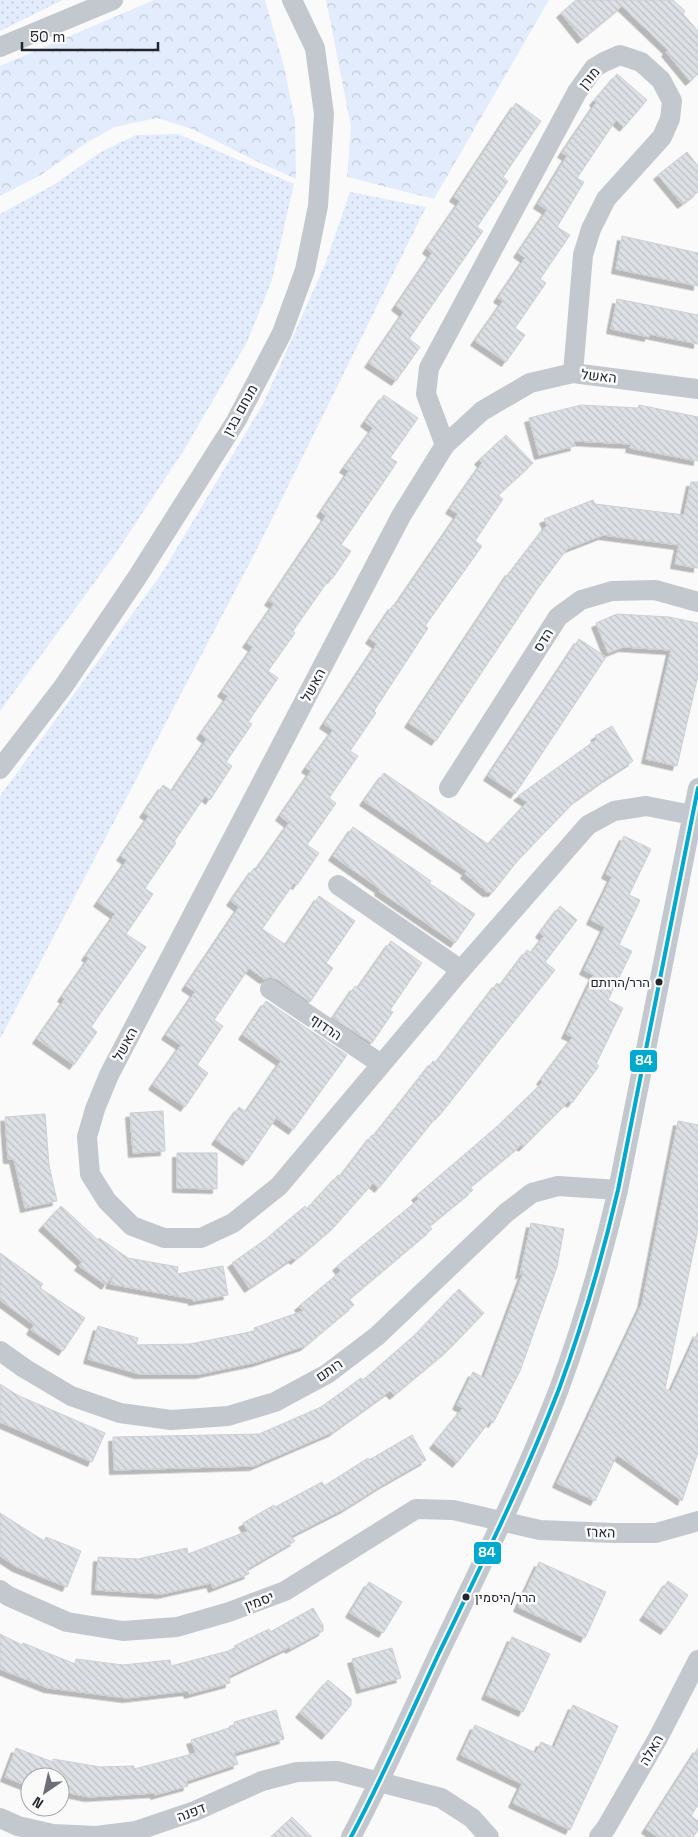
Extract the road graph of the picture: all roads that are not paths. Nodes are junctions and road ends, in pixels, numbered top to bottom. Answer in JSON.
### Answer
{"nodes":[{"id":1,"x":112,"y":0,"type":"edge"},
{"id":2,"x":292,"y":0,"type":"edge"},
{"id":3,"x":0,"y":47,"type":"edge"},
{"id":4,"x":573,"y":373,"type":"junction"},
{"id":5,"x":698,"y":389,"type":"edge"},
{"id":6,"x":445,"y":445,"type":"junction"},
{"id":7,"x":698,"y":602,"type":"edge"},
{"id":8,"x":0,"y":769,"type":"edge"},
{"id":9,"x":449,"y":788,"type":"dead end"},
{"id":10,"x":698,"y":788,"type":"edge"},
{"id":11,"x":692,"y":815,"type":"junction"},
{"id":12,"x":338,"y":885,"type":"dead end"},
{"id":13,"x":461,"y":970,"type":"junction"},
{"id":14,"x":270,"y":989,"type":"dead end"},
{"id":15,"x":382,"y":1064,"type":"junction"},
{"id":16,"x":618,"y":1190,"type":"junction"},
{"id":17,"x":0,"y":1351,"type":"edge"},
{"id":18,"x":503,"y":1520,"type":"junction"},
{"id":19,"x":698,"y":1521,"type":"edge"},
{"id":20,"x":0,"y":1590,"type":"edge"},
{"id":21,"x":698,"y":1660,"type":"edge"},
{"id":22,"x":380,"y":1783,"type":"junction"},
{"id":23,"x":0,"y":1818,"type":"edge"},
{"id":24,"x":351,"y":1837,"type":"edge"},
{"id":25,"x":489,"y":1837,"type":"edge"},
{"id":26,"x":599,"y":1837,"type":"edge"}],
"edges":[{"from":1,"to":3,"type":"street"},
{"from":2,"to":8,"type":"street","name":"מנחם בגין"},
{"from":4,"to":5,"type":"street","name":"האשל"},
{"from":4,"to":6,"type":"street","name":"האשל"},
{"from":4,"to":6,"type":"street","name":"מורן"},
{"from":6,"to":15,"type":"street","name":"האשל"},
{"from":7,"to":9,"type":"street","name":"הדס"},
{"from":10,"to":11,"type":"street"},
{"from":11,"to":13,"type":"street","name":"האשל"},
{"from":11,"to":16,"type":"street"},
{"from":12,"to":13,"type":"street"},
{"from":13,"to":15,"type":"street","name":"האשל"},
{"from":14,"to":15,"type":"street","name":"הרדוף"},
{"from":16,"to":17,"type":"street","name":"רותם"},
{"from":16,"to":18,"type":"street"},
{"from":18,"to":19,"type":"street","name":"הארז"},
{"from":18,"to":20,"type":"street","name":"יסמין"},
{"from":18,"to":22,"type":"street"},
{"from":21,"to":26,"type":"street","name":"האלה"},
{"from":22,"to":23,"type":"street","name":"דפנה"},
{"from":22,"to":24,"type":"street"},
{"from":22,"to":25,"type":"street"}]}
